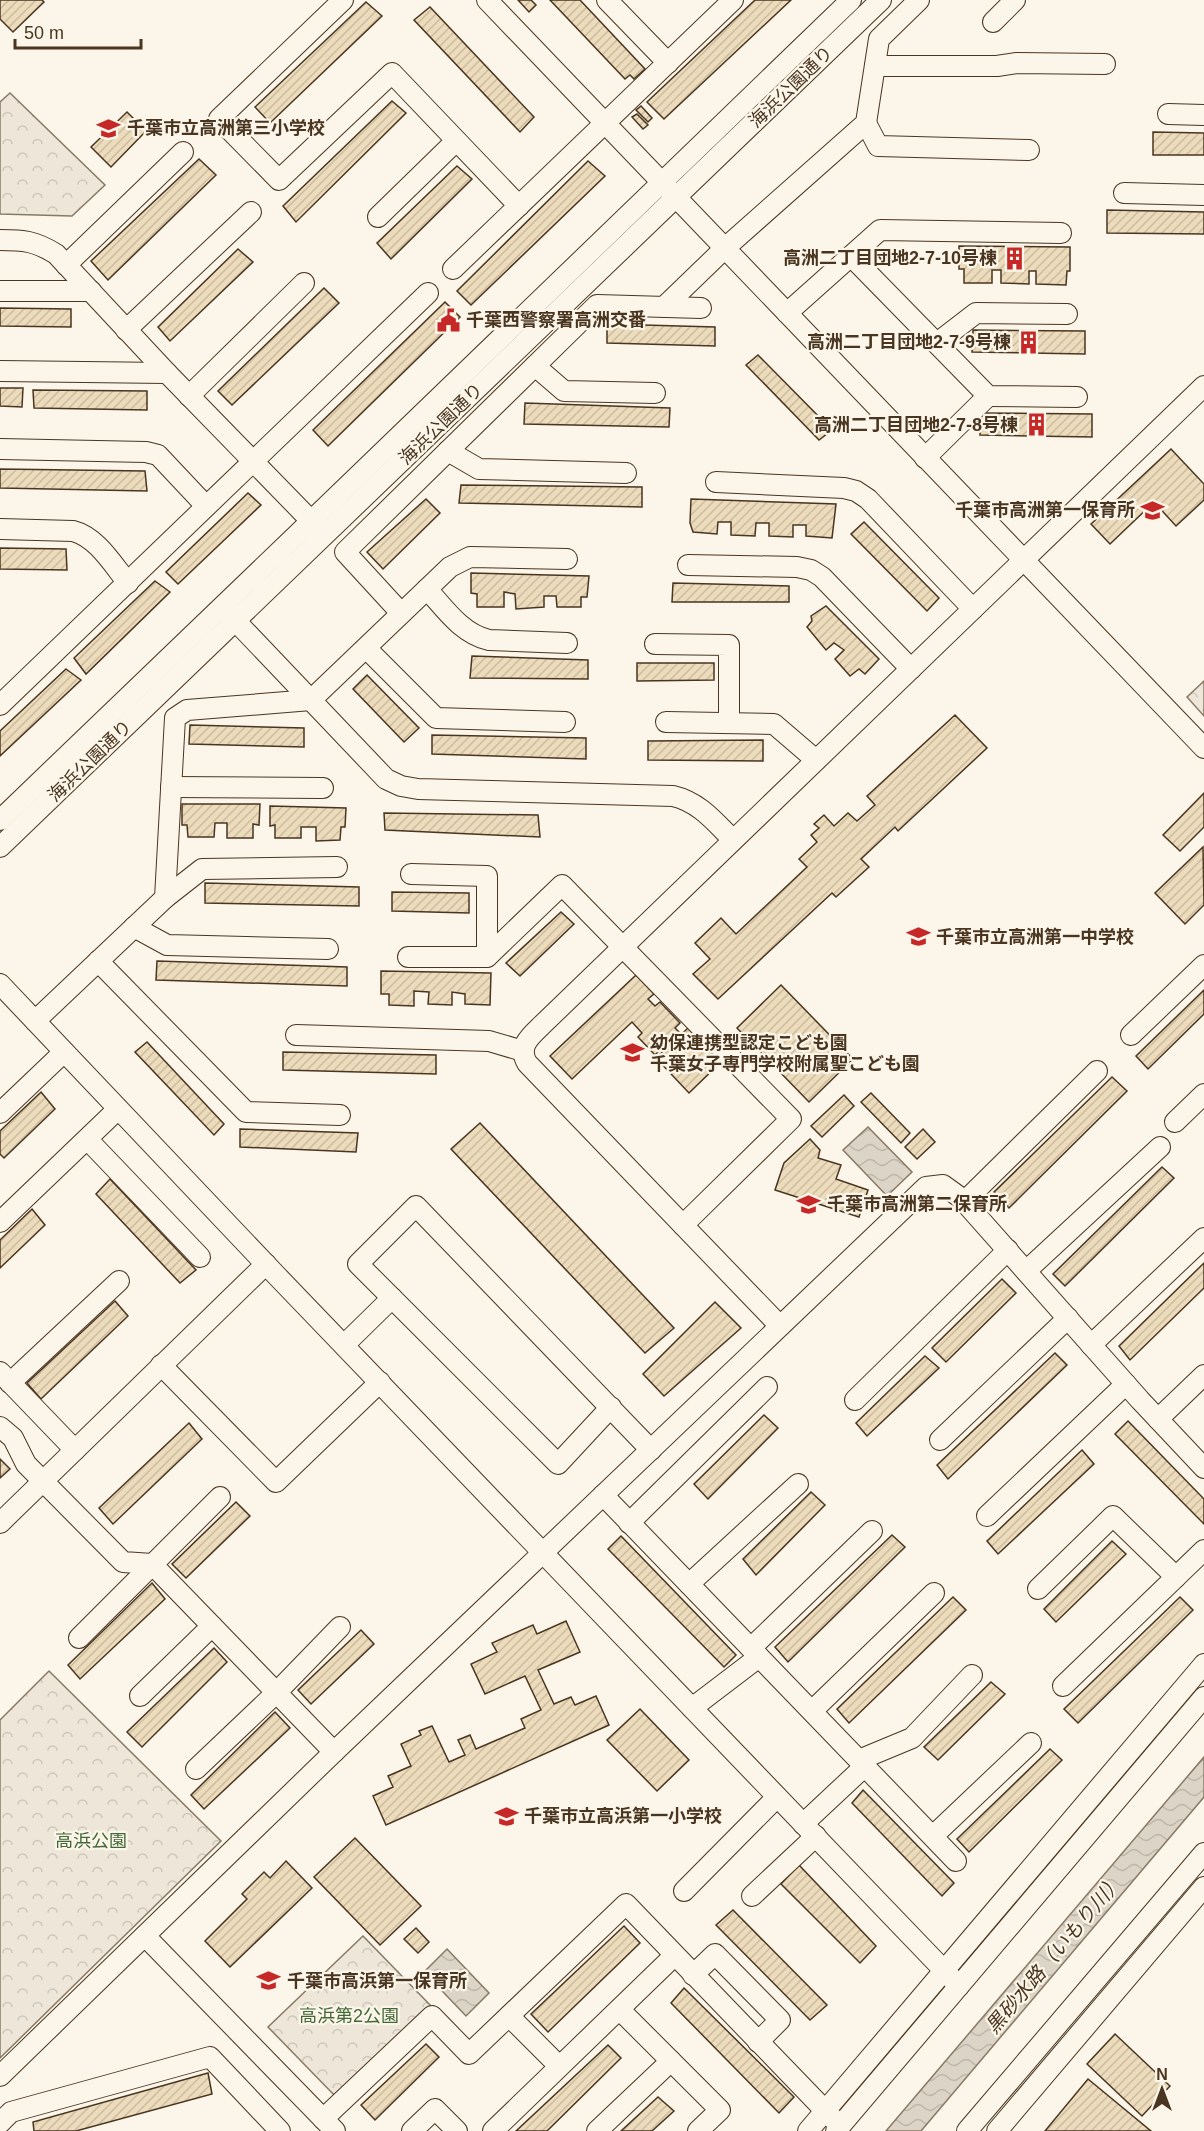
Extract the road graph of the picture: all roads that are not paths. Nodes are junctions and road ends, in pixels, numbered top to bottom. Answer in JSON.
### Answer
{"nodes":[{"id":1,"x":343,"y":0,"type":"edge"},
{"id":2,"x":487,"y":0,"type":"edge"},
{"id":3,"x":607,"y":0,"type":"edge"},
{"id":4,"x":733,"y":0,"type":"edge"},
{"id":5,"x":851,"y":0,"type":"edge"},
{"id":6,"x":881,"y":0,"type":"edge"},
{"id":7,"x":919,"y":0,"type":"edge"},
{"id":8,"x":1015,"y":0,"type":"edge"},
{"id":9,"x":993,"y":22,"type":"dead end"},
{"id":10,"x":668,"y":63,"type":"junction"},
{"id":11,"x":1105,"y":64,"type":"dead end"},
{"id":12,"x":875,"y":66,"type":"junction"},
{"id":13,"x":1168,"y":114,"type":"dead end"},
{"id":14,"x":1204,"y":114,"type":"edge"},
{"id":15,"x":866,"y":123,"type":"junction"},
{"id":16,"x":605,"y":124,"type":"junction"},
{"id":17,"x":456,"y":141,"type":"junction"},
{"id":18,"x":1029,"y":150,"type":"dead end"},
{"id":19,"x":183,"y":152,"type":"dead end"},
{"id":20,"x":661,"y":182,"type":"junction"},
{"id":21,"x":1124,"y":194,"type":"dead end"},
{"id":22,"x":1204,"y":195,"type":"edge"},
{"id":23,"x":676,"y":197,"type":"junction"},
{"id":24,"x":519,"y":206,"type":"junction"},
{"id":25,"x":251,"y":212,"type":"dead end"},
{"id":26,"x":378,"y":217,"type":"dead end"},
{"id":27,"x":1061,"y":233,"type":"dead end"},
{"id":28,"x":0,"y":240,"type":"edge"},
{"id":29,"x":725,"y":248,"type":"junction"},
{"id":30,"x":851,"y":256,"type":"junction"},
{"id":31,"x":66,"y":265,"type":"junction"},
{"id":32,"x":453,"y":269,"type":"dead end"},
{"id":33,"x":304,"y":283,"type":"dead end"},
{"id":34,"x":0,"y":291,"type":"edge"},
{"id":35,"x":91,"y":291,"type":"junction"},
{"id":36,"x":428,"y":293,"type":"dead end"},
{"id":37,"x":664,"y":307,"type":"junction"},
{"id":38,"x":701,"y":308,"type":"dead end"},
{"id":39,"x":787,"y":313,"type":"junction"},
{"id":40,"x":1067,"y":314,"type":"dead end"},
{"id":41,"x":126,"y":330,"type":"junction"},
{"id":42,"x":937,"y":343,"type":"junction"},
{"id":43,"x":535,"y":366,"type":"junction"},
{"id":44,"x":0,"y":371,"type":"edge"},
{"id":45,"x":167,"y":373,"type":"junction"},
{"id":46,"x":1204,"y":386,"type":"edge"},
{"id":47,"x":656,"y":393,"type":"dead end"},
{"id":48,"x":189,"y":396,"type":"junction"},
{"id":49,"x":988,"y":396,"type":"junction"},
{"id":50,"x":1077,"y":397,"type":"dead end"},
{"id":51,"x":0,"y":449,"type":"edge"},
{"id":52,"x":448,"y":451,"type":"junction"},
{"id":53,"x":925,"y":458,"type":"junction"},
{"id":54,"x":252,"y":461,"type":"junction"},
{"id":55,"x":626,"y":473,"type":"dead end"},
{"id":56,"x":716,"y":482,"type":"dead end"},
{"id":57,"x":206,"y":507,"type":"junction"},
{"id":58,"x":0,"y":528,"type":"edge"},
{"id":59,"x":319,"y":529,"type":"junction"},
{"id":60,"x":567,"y":559,"type":"dead end"},
{"id":61,"x":1023,"y":561,"type":"junction"},
{"id":62,"x":687,"y":565,"type":"dead end"},
{"id":63,"x":128,"y":583,"type":"junction"},
{"id":64,"x":427,"y":589,"type":"junction"},
{"id":65,"x":973,"y":609,"type":"junction"},
{"id":66,"x":401,"y":614,"type":"junction"},
{"id":67,"x":229,"y":615,"type":"junction"},
{"id":68,"x":567,"y":643,"type":"dead end"},
{"id":69,"x":656,"y":644,"type":"dead end"},
{"id":70,"x":366,"y":648,"type":"junction"},
{"id":71,"x":911,"y":669,"type":"junction"},
{"id":72,"x":311,"y":700,"type":"junction"},
{"id":73,"x":0,"y":705,"type":"edge"},
{"id":74,"x":565,"y":722,"type":"dead end"},
{"id":75,"x":666,"y":722,"type":"dead end"},
{"id":76,"x":729,"y":723,"type":"junction"},
{"id":77,"x":1204,"y":748,"type":"edge"},
{"id":78,"x":816,"y":760,"type":"junction"},
{"id":79,"x":171,"y":787,"type":"junction"},
{"id":80,"x":323,"y":788,"type":"dead end"},
{"id":81,"x":0,"y":820,"type":"edge"},
{"id":82,"x":734,"y":840,"type":"junction"},
{"id":83,"x":0,"y":847,"type":"edge"},
{"id":84,"x":337,"y":867,"type":"dead end"},
{"id":85,"x":411,"y":874,"type":"dead end"},
{"id":86,"x":165,"y":898,"type":"junction"},
{"id":87,"x":135,"y":927,"type":"junction"},
{"id":88,"x":623,"y":946,"type":"junction"},
{"id":89,"x":328,"y":949,"type":"dead end"},
{"id":90,"x":408,"y":957,"type":"dead end"},
{"id":91,"x":487,"y":957,"type":"junction"},
{"id":92,"x":98,"y":961,"type":"junction"},
{"id":93,"x":1204,"y":964,"type":"edge"},
{"id":94,"x":0,"y":984,"type":"edge"},
{"id":95,"x":35,"y":1021,"type":"junction"},
{"id":96,"x":296,"y":1035,"type":"dead end"},
{"id":97,"x":1131,"y":1035,"type":"dead end"},
{"id":98,"x":523,"y":1051,"type":"junction"},
{"id":99,"x":64,"y":1052,"type":"junction"},
{"id":100,"x":1097,"y":1071,"type":"dead end"},
{"id":101,"x":1204,"y":1095,"type":"edge"},
{"id":102,"x":118,"y":1109,"type":"junction"},
{"id":103,"x":0,"y":1113,"type":"edge"},
{"id":104,"x":340,"y":1115,"type":"dead end"},
{"id":105,"x":1175,"y":1122,"type":"dead end"},
{"id":106,"x":88,"y":1140,"type":"junction"},
{"id":107,"x":1160,"y":1146,"type":"dead end"},
{"id":108,"x":964,"y":1202,"type":"junction"},
{"id":109,"x":0,"y":1222,"type":"edge"},
{"id":110,"x":683,"y":1225,"type":"junction"},
{"id":111,"x":1204,"y":1238,"type":"edge"},
{"id":112,"x":1008,"y":1250,"type":"junction"},
{"id":113,"x":200,"y":1257,"type":"dead end"},
{"id":114,"x":266,"y":1264,"type":"junction"},
{"id":115,"x":1026,"y":1271,"type":"junction"},
{"id":116,"x":119,"y":1281,"type":"dead end"},
{"id":117,"x":392,"y":1298,"type":"junction"},
{"id":118,"x":1068,"y":1318,"type":"junction"},
{"id":119,"x":780,"y":1326,"type":"junction"},
{"id":120,"x":344,"y":1345,"type":"junction"},
{"id":121,"x":1091,"y":1345,"type":"junction"},
{"id":122,"x":161,"y":1365,"type":"junction"},
{"id":123,"x":1204,"y":1375,"type":"edge"},
{"id":124,"x":5,"y":1378,"type":"edge"},
{"id":125,"x":380,"y":1382,"type":"junction"},
{"id":126,"x":1126,"y":1384,"type":"junction"},
{"id":127,"x":767,"y":1387,"type":"dead end"},
{"id":128,"x":855,"y":1400,"type":"dead end"},
{"id":129,"x":611,"y":1407,"type":"junction"},
{"id":130,"x":1158,"y":1419,"type":"junction"},
{"id":131,"x":0,"y":1427,"type":"edge"},
{"id":132,"x":940,"y":1440,"type":"dead end"},
{"id":133,"x":75,"y":1450,"type":"junction"},
{"id":134,"x":651,"y":1450,"type":"junction"},
{"id":135,"x":1204,"y":1468,"type":"edge"},
{"id":136,"x":44,"y":1481,"type":"junction"},
{"id":137,"x":798,"y":1484,"type":"dead end"},
{"id":138,"x":603,"y":1496,"type":"junction"},
{"id":139,"x":220,"y":1497,"type":"dead end"},
{"id":140,"x":987,"y":1516,"type":"dead end"},
{"id":141,"x":0,"y":1522,"type":"edge"},
{"id":142,"x":629,"y":1522,"type":"junction"},
{"id":143,"x":872,"y":1531,"type":"dead end"},
{"id":144,"x":1204,"y":1550,"type":"edge"},
{"id":145,"x":544,"y":1553,"type":"junction"},
{"id":146,"x":152,"y":1564,"type":"junction"},
{"id":147,"x":1176,"y":1576,"type":"junction"},
{"id":148,"x":689,"y":1584,"type":"junction"},
{"id":149,"x":1038,"y":1588,"type":"dead end"},
{"id":150,"x":934,"y":1593,"type":"dead end"},
{"id":151,"x":212,"y":1626,"type":"junction"},
{"id":152,"x":340,"y":1627,"type":"dead end"},
{"id":153,"x":79,"y":1638,"type":"dead end"},
{"id":154,"x":755,"y":1652,"type":"junction"},
{"id":155,"x":1204,"y":1664,"type":"edge"},
{"id":156,"x":972,"y":1675,"type":"dead end"},
{"id":157,"x":1062,"y":1686,"type":"dead end"},
{"id":158,"x":276,"y":1693,"type":"junction"},
{"id":159,"x":140,"y":1696,"type":"dead end"},
{"id":160,"x":1204,"y":1697,"type":"edge"},
{"id":161,"x":692,"y":1708,"type":"junction"},
{"id":162,"x":812,"y":1711,"type":"junction"},
{"id":163,"x":1031,"y":1743,"type":"dead end"},
{"id":164,"x":334,"y":1752,"type":"junction"},
{"id":165,"x":862,"y":1763,"type":"junction"},
{"id":166,"x":196,"y":1769,"type":"dead end"},
{"id":167,"x":777,"y":1797,"type":"junction"},
{"id":168,"x":809,"y":1830,"type":"junction"},
{"id":169,"x":933,"y":1836,"type":"junction"},
{"id":170,"x":1204,"y":1853,"type":"edge"},
{"id":171,"x":956,"y":1861,"type":"dead end"},
{"id":172,"x":1204,"y":1887,"type":"edge"},
{"id":173,"x":684,"y":1891,"type":"dead end"},
{"id":174,"x":752,"y":1896,"type":"dead end"},
{"id":175,"x":145,"y":1936,"type":"junction"},
{"id":176,"x":674,"y":1956,"type":"junction"},
{"id":177,"x":944,"y":1970,"type":"junction"},
{"id":178,"x":693,"y":1975,"type":"junction"},
{"id":179,"x":959,"y":1986,"type":"junction"},
{"id":180,"x":620,"y":2010,"type":"junction"},
{"id":181,"x":509,"y":2016,"type":"junction"},
{"id":182,"x":758,"y":2042,"type":"junction"},
{"id":183,"x":671,"y":2061,"type":"junction"},
{"id":184,"x":559,"y":2066,"type":"junction"},
{"id":185,"x":0,"y":2076,"type":"edge"},
{"id":186,"x":825,"y":2111,"type":"junction"},
{"id":187,"x":0,"y":2123,"type":"edge"},
{"id":188,"x":329,"y":2125,"type":"edge"},
{"id":189,"x":272,"y":2129,"type":"edge"},
{"id":190,"x":838,"y":2129,"type":"edge"},
{"id":191,"x":412,"y":2131,"type":"edge"},
{"id":192,"x":457,"y":2131,"type":"edge"},
{"id":193,"x":493,"y":2131,"type":"edge"},
{"id":194,"x":597,"y":2131,"type":"edge"},
{"id":195,"x":698,"y":2131,"type":"edge"},
{"id":196,"x":808,"y":2131,"type":"edge"},
{"id":197,"x":968,"y":2131,"type":"edge"},
{"id":198,"x":997,"y":2131,"type":"edge"}],
"edges":[{"from":1,"to":17,"type":"street"},
{"from":2,"to":16,"type":"street"},
{"from":3,"to":10,"type":"street"},
{"from":4,"to":10,"type":"street"},
{"from":5,"to":20,"type":"street","name":"海浜公園通り"},
{"from":6,"to":23,"type":"street","name":"海浜公園通り"},
{"from":7,"to":12,"type":"street"},
{"from":8,"to":9,"type":"street"},
{"from":10,"to":16,"type":"street"},
{"from":11,"to":12,"type":"street"},
{"from":12,"to":15,"type":"street"},
{"from":13,"to":14,"type":"street"},
{"from":15,"to":18,"type":"street"},
{"from":15,"to":29,"type":"street"},
{"from":16,"to":20,"type":"street"},
{"from":16,"to":24,"type":"street"},
{"from":17,"to":24,"type":"street"},
{"from":17,"to":26,"type":"street"},
{"from":19,"to":31,"type":"street"},
{"from":20,"to":23,"type":"street"},
{"from":20,"to":59,"type":"street","name":"海浜公園通り"},
{"from":21,"to":22,"type":"street"},
{"from":23,"to":29,"type":"street"},
{"from":23,"to":59,"type":"street","name":"海浜公園通り"},
{"from":24,"to":32,"type":"street"},
{"from":25,"to":41,"type":"street"},
{"from":27,"to":30,"type":"street"},
{"from":28,"to":31,"type":"street"},
{"from":29,"to":37,"type":"street"},
{"from":29,"to":39,"type":"street"},
{"from":30,"to":39,"type":"street"},
{"from":30,"to":42,"type":"street"},
{"from":31,"to":35,"type":"street"},
{"from":33,"to":48,"type":"street"},
{"from":34,"to":35,"type":"street"},
{"from":35,"to":41,"type":"street"},
{"from":36,"to":54,"type":"street"},
{"from":37,"to":38,"type":"street"},
{"from":37,"to":43,"type":"street"},
{"from":39,"to":53,"type":"street"},
{"from":40,"to":42,"type":"street"},
{"from":41,"to":45,"type":"street"},
{"from":42,"to":49,"type":"street"},
{"from":43,"to":47,"type":"street"},
{"from":43,"to":52,"type":"street"},
{"from":44,"to":45,"type":"street"},
{"from":45,"to":48,"type":"street"},
{"from":46,"to":61,"type":"street"},
{"from":48,"to":54,"type":"street"},
{"from":49,"to":50,"type":"street"},
{"from":49,"to":53,"type":"street"},
{"from":51,"to":57,"type":"street"},
{"from":52,"to":55,"type":"street"},
{"from":52,"to":66,"type":"street"},
{"from":53,"to":61,"type":"street"},
{"from":54,"to":57,"type":"street"},
{"from":54,"to":59,"type":"street"},
{"from":56,"to":65,"type":"street"},
{"from":57,"to":63,"type":"street"},
{"from":58,"to":63,"type":"street"},
{"from":59,"to":67,"type":"street","name":"海浜公園通り"},
{"from":60,"to":64,"type":"street"},
{"from":61,"to":65,"type":"street"},
{"from":61,"to":77,"type":"street"},
{"from":62,"to":71,"type":"street"},
{"from":63,"to":73,"type":"street"},
{"from":64,"to":66,"type":"street"},
{"from":64,"to":68,"type":"street"},
{"from":65,"to":71,"type":"street"},
{"from":66,"to":70,"type":"street"},
{"from":67,"to":72,"type":"street"},
{"from":67,"to":81,"type":"street","name":"海浜公園通り"},
{"from":67,"to":83,"type":"street","name":"海浜公園通り"},
{"from":69,"to":76,"type":"street"},
{"from":70,"to":72,"type":"street"},
{"from":70,"to":74,"type":"street"},
{"from":71,"to":78,"type":"street"},
{"from":72,"to":79,"type":"street"},
{"from":72,"to":82,"type":"street"},
{"from":75,"to":76,"type":"street"},
{"from":76,"to":78,"type":"street"},
{"from":78,"to":82,"type":"street"},
{"from":79,"to":80,"type":"street"},
{"from":79,"to":86,"type":"street"},
{"from":82,"to":88,"type":"street"},
{"from":84,"to":86,"type":"street"},
{"from":85,"to":91,"type":"street"},
{"from":86,"to":87,"type":"street"},
{"from":87,"to":89,"type":"street"},
{"from":87,"to":92,"type":"street"},
{"from":88,"to":91,"type":"street"},
{"from":88,"to":98,"type":"street"},
{"from":88,"to":110,"type":"street"},
{"from":90,"to":91,"type":"street"},
{"from":92,"to":95,"type":"street"},
{"from":92,"to":104,"type":"street"},
{"from":93,"to":97,"type":"street"},
{"from":94,"to":95,"type":"street"},
{"from":95,"to":99,"type":"street"},
{"from":96,"to":98,"type":"street"},
{"from":98,"to":110,"type":"street"},
{"from":99,"to":102,"type":"street"},
{"from":99,"to":103,"type":"street"},
{"from":100,"to":108,"type":"street"},
{"from":101,"to":105,"type":"street"},
{"from":102,"to":106,"type":"street"},
{"from":102,"to":114,"type":"street"},
{"from":106,"to":109,"type":"street"},
{"from":106,"to":113,"type":"street"},
{"from":107,"to":115,"type":"street"},
{"from":108,"to":112,"type":"street"},
{"from":108,"to":119,"type":"street"},
{"from":110,"to":119,"type":"street"},
{"from":111,"to":121,"type":"street"},
{"from":112,"to":115,"type":"street"},
{"from":112,"to":128,"type":"street"},
{"from":114,"to":120,"type":"street"},
{"from":114,"to":122,"type":"street"},
{"from":115,"to":118,"type":"street"},
{"from":116,"to":124,"type":"street"},
{"from":117,"to":120,"type":"street"},
{"from":117,"to":129,"type":"street"},
{"from":117,"to":129,"type":"street"},
{"from":118,"to":121,"type":"street"},
{"from":118,"to":132,"type":"street"},
{"from":119,"to":134,"type":"street"},
{"from":120,"to":125,"type":"street"},
{"from":121,"to":126,"type":"street"},
{"from":122,"to":125,"type":"street"},
{"from":122,"to":133,"type":"street"},
{"from":123,"to":130,"type":"street"},
{"from":124,"to":133,"type":"street"},
{"from":125,"to":145,"type":"street"},
{"from":126,"to":130,"type":"street"},
{"from":126,"to":140,"type":"street"},
{"from":127,"to":142,"type":"street"},
{"from":129,"to":134,"type":"street"},
{"from":130,"to":135,"type":"street"},
{"from":131,"to":136,"type":"street"},
{"from":133,"to":136,"type":"street"},
{"from":134,"to":138,"type":"street"},
{"from":136,"to":141,"type":"street"},
{"from":136,"to":146,"type":"street"},
{"from":137,"to":148,"type":"street"},
{"from":138,"to":142,"type":"street"},
{"from":138,"to":145,"type":"street"},
{"from":139,"to":146,"type":"street"},
{"from":142,"to":148,"type":"street"},
{"from":143,"to":154,"type":"street"},
{"from":144,"to":147,"type":"street"},
{"from":145,"to":161,"type":"street"},
{"from":145,"to":164,"type":"street"},
{"from":146,"to":151,"type":"street"},
{"from":146,"to":153,"type":"street"},
{"from":147,"to":149,"type":"street"},
{"from":147,"to":157,"type":"street"},
{"from":148,"to":154,"type":"street"},
{"from":150,"to":162,"type":"street"},
{"from":151,"to":158,"type":"street"},
{"from":151,"to":159,"type":"street"},
{"from":152,"to":158,"type":"street"},
{"from":154,"to":161,"type":"street"},
{"from":154,"to":162,"type":"street"},
{"from":155,"to":177,"type":"street"},
{"from":156,"to":165,"type":"street"},
{"from":158,"to":164,"type":"street"},
{"from":158,"to":166,"type":"street"},
{"from":160,"to":179,"type":"street"},
{"from":161,"to":167,"type":"street"},
{"from":162,"to":165,"type":"street"},
{"from":163,"to":169,"type":"street"},
{"from":164,"to":175,"type":"street"},
{"from":165,"to":168,"type":"street"},
{"from":165,"to":169,"type":"street"},
{"from":167,"to":168,"type":"street"},
{"from":167,"to":173,"type":"street"},
{"from":168,"to":174,"type":"street"},
{"from":168,"to":177,"type":"street"},
{"from":169,"to":171,"type":"street"},
{"from":170,"to":197,"type":"street"},
{"from":172,"to":198,"type":"street"},
{"from":175,"to":185,"type":"street"},
{"from":175,"to":188,"type":"street"},
{"from":176,"to":178,"type":"street"},
{"from":176,"to":180,"type":"street"},
{"from":176,"to":181,"type":"street"},
{"from":177,"to":179,"type":"street"},
{"from":177,"to":186,"type":"street"},
{"from":178,"to":182,"type":"street"},
{"from":178,"to":182,"type":"street"},
{"from":179,"to":190,"type":"street"},
{"from":180,"to":183,"type":"street"},
{"from":180,"to":184,"type":"street"},
{"from":181,"to":184,"type":"street"},
{"from":181,"to":188,"type":"street"},
{"from":182,"to":186,"type":"street"},
{"from":183,"to":194,"type":"street"},
{"from":183,"to":195,"type":"street"},
{"from":184,"to":193,"type":"street"},
{"from":186,"to":190,"type":"street"},
{"from":186,"to":196,"type":"street"},
{"from":187,"to":189,"type":"street"},
{"from":191,"to":192,"type":"street"}]}
